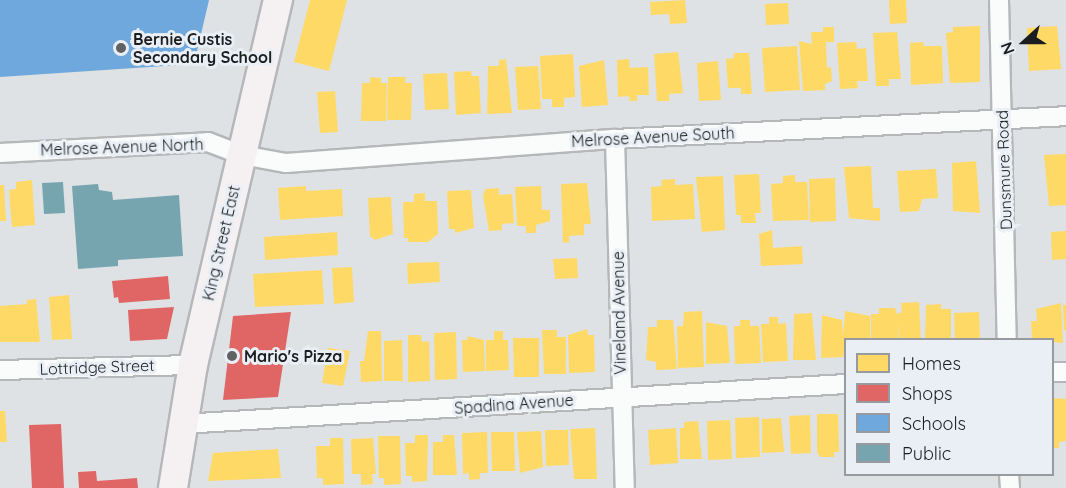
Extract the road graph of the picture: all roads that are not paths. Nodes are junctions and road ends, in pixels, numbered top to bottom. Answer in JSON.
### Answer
{"nodes":[{"id":1,"x":278,"y":0,"type":"edge"},
{"id":2,"x":999,"y":0,"type":"edge"},
{"id":3,"x":1066,"y":116,"type":"edge"},
{"id":4,"x":1002,"y":120,"type":"junction"},
{"id":5,"x":615,"y":139,"type":"junction"},
{"id":6,"x":0,"y":153,"type":"edge"},
{"id":7,"x":242,"y":155,"type":"junction"},
{"id":8,"x":1007,"y":338,"type":"edge"},
{"id":9,"x":193,"y":364,"type":"junction"},
{"id":10,"x":0,"y":370,"type":"edge"},
{"id":11,"x":844,"y":384,"type":"edge"},
{"id":12,"x":621,"y":398,"type":"junction"},
{"id":13,"x":182,"y":424,"type":"junction"},
{"id":14,"x":173,"y":488,"type":"edge"},
{"id":15,"x":625,"y":488,"type":"edge"}],
"edges":[{"from":1,"to":7,"type":"main road","name":"King Street East"},
{"from":2,"to":4,"type":"street","name":"Dunsmure Road"},
{"from":3,"to":4,"type":"street","name":"Melrose Avenue South"},
{"from":4,"to":5,"type":"street","name":"Melrose Avenue South"},
{"from":4,"to":8,"type":"street","name":"Dunsmure Road"},
{"from":5,"to":7,"type":"street","name":"Melrose Avenue South"},
{"from":5,"to":12,"type":"street","name":"Vineland Avenue"},
{"from":6,"to":7,"type":"street","name":"Melrose Avenue North"},
{"from":7,"to":9,"type":"main road","name":"King Street East"},
{"from":9,"to":10,"type":"street","name":"Lottridge Street"},
{"from":9,"to":13,"type":"main road","name":"King Street East"},
{"from":11,"to":12,"type":"street","name":"Spadina Avenue"},
{"from":12,"to":13,"type":"street","name":"Spadina Avenue"},
{"from":12,"to":15,"type":"street","name":"Vineland Avenue"},
{"from":13,"to":14,"type":"main road","name":"King Street East"}]}
